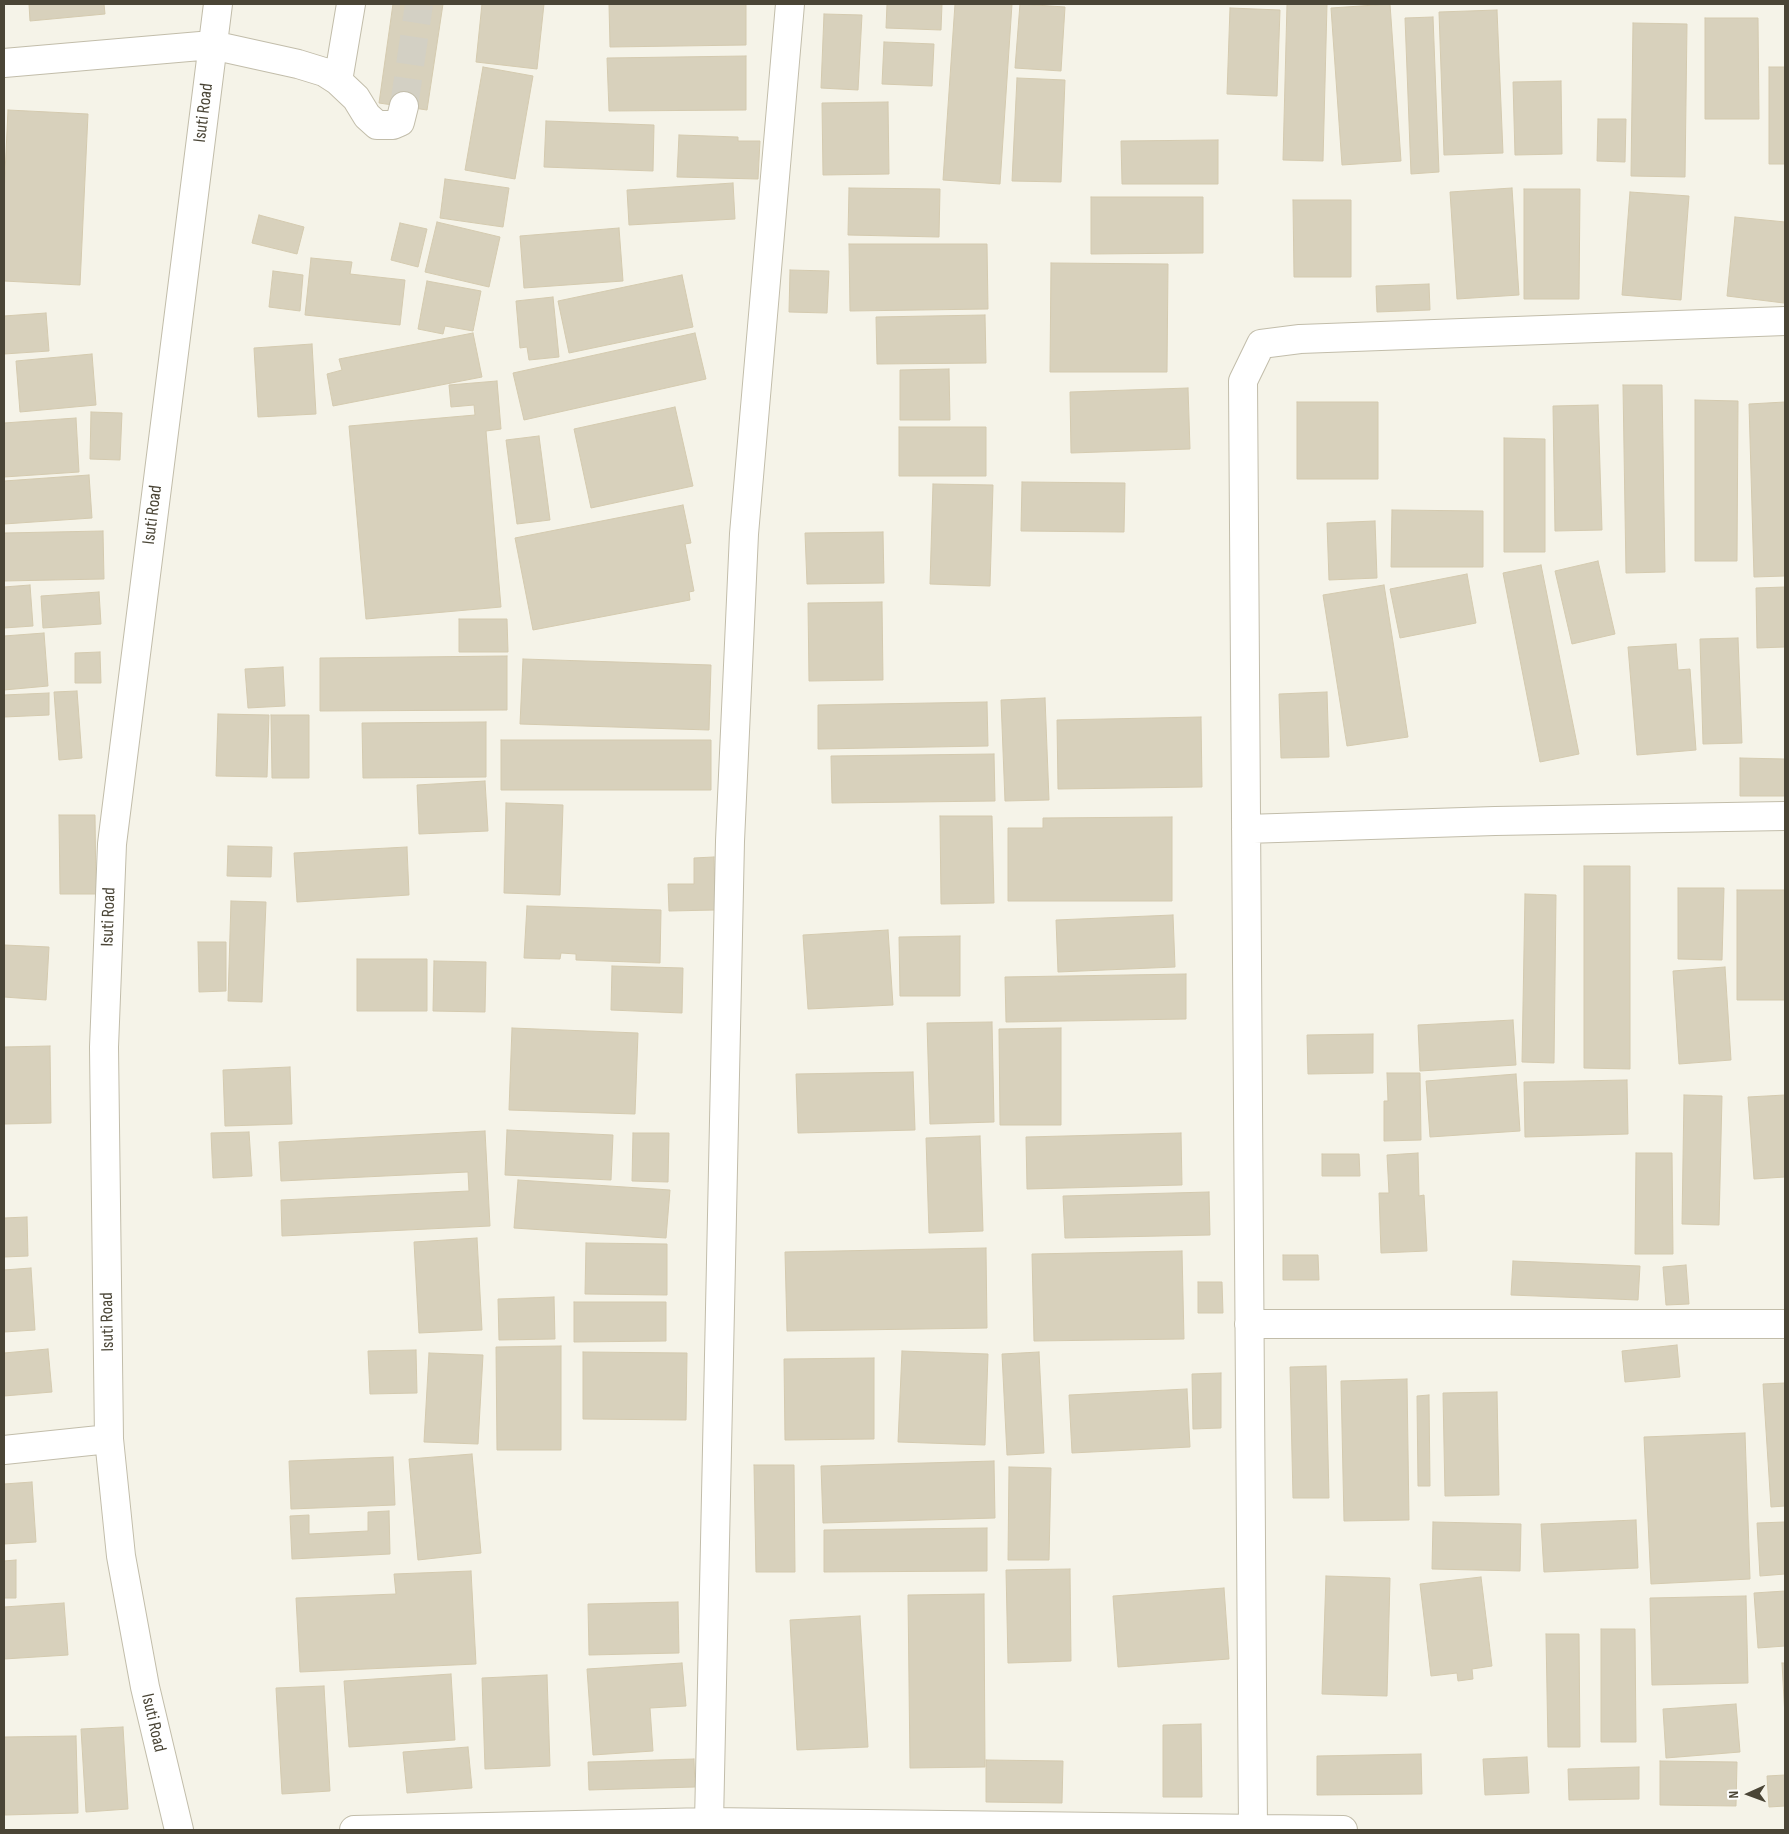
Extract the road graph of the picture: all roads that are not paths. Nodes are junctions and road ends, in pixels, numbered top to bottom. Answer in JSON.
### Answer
{"nodes":[{"id":1,"x":218,"y":4,"type":"edge"},
{"id":2,"x":351,"y":4,"type":"edge"},
{"id":3,"x":790,"y":4,"type":"edge"},
{"id":4,"x":212,"y":45,"type":"junction"},
{"id":5,"x":4,"y":64,"type":"edge"},
{"id":6,"x":338,"y":81,"type":"junction"},
{"id":7,"x":404,"y":106,"type":"tunnel mouth"},
{"id":8,"x":1785,"y":322,"type":"edge"},
{"id":9,"x":1785,"y":816,"type":"edge"},
{"id":10,"x":1246,"y":829,"type":"junction"},
{"id":11,"x":1249,"y":1324,"type":"junction"},
{"id":12,"x":1785,"y":1324,"type":"edge"},
{"id":13,"x":109,"y":1439,"type":"junction"},
{"id":14,"x":4,"y":1450,"type":"edge"},
{"id":15,"x":709,"y":1822,"type":"junction"},
{"id":16,"x":1253,"y":1829,"type":"junction"},
{"id":17,"x":179,"y":1830,"type":"edge"},
{"id":18,"x":354,"y":1830,"type":"edge"},
{"id":19,"x":1343,"y":1830,"type":"edge"}],
"edges":[{"from":1,"to":4,"type":"street","name":"Isuti Road"},
{"from":2,"to":6,"type":"street"},
{"from":3,"to":15,"type":"street"},
{"from":4,"to":5,"type":"street"},
{"from":4,"to":6,"type":"street"},
{"from":4,"to":13,"type":"street","name":"Isuti Road"},
{"from":6,"to":7,"type":"street"},
{"from":8,"to":10,"type":"street"},
{"from":9,"to":10,"type":"street"},
{"from":10,"to":11,"type":"street"},
{"from":11,"to":12,"type":"street"},
{"from":11,"to":16,"type":"street"},
{"from":13,"to":14,"type":"street"},
{"from":13,"to":17,"type":"street","name":"Isuti Road"},
{"from":15,"to":16,"type":"street"},
{"from":15,"to":18,"type":"street"},
{"from":16,"to":19,"type":"street"}]}
